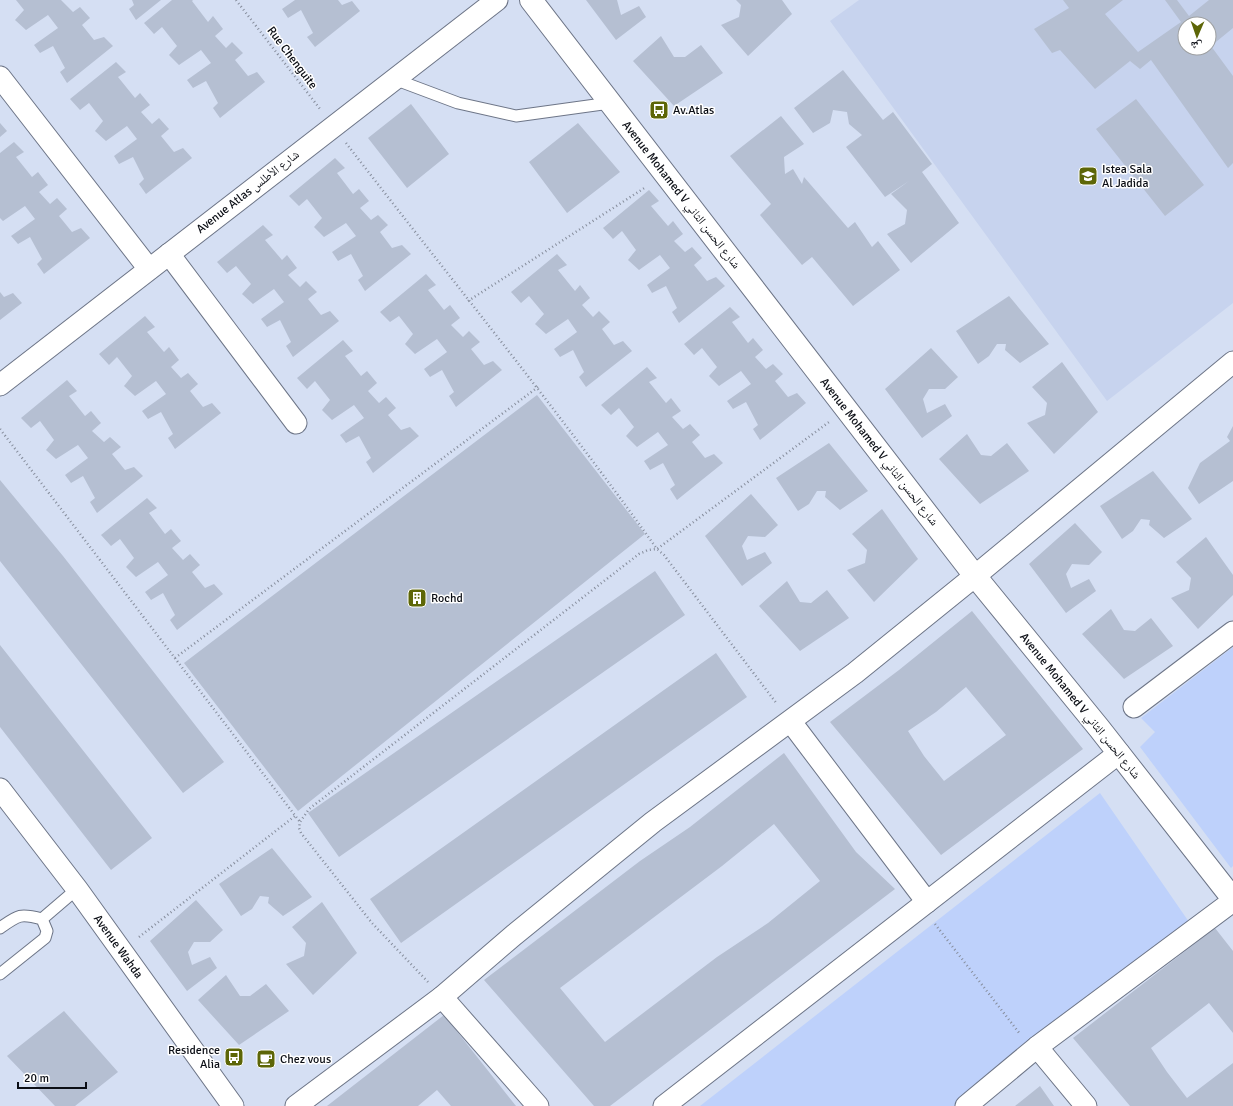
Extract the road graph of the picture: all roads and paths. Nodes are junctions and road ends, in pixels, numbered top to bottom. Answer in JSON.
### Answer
{"nodes":[{"id":1,"x":236,"y":0,"type":"edge"},
{"id":2,"x":497,"y":0,"type":"edge"},
{"id":3,"x":531,"y":0,"type":"edge"},
{"id":4,"x":0,"y":77,"type":"edge"},
{"id":5,"x":394,"y":79,"type":"junction"},
{"id":6,"x":610,"y":103,"type":"junction"},
{"id":7,"x":333,"y":127,"type":"junction"},
{"id":8,"x":665,"y":174,"type":"junction"},
{"id":9,"x":169,"y":254,"type":"junction"},
{"id":10,"x":149,"y":269,"type":"junction"},
{"id":11,"x":468,"y":301,"type":"junction"},
{"id":12,"x":1233,"y":362,"type":"edge"},
{"id":13,"x":0,"y":385,"type":"edge"},
{"id":14,"x":538,"y":387,"type":"junction"},
{"id":15,"x":846,"y":410,"type":"junction"},
{"id":16,"x":296,"y":423,"type":"dead end"},
{"id":17,"x":0,"y":429,"type":"edge"},
{"id":18,"x":657,"y":549,"type":"junction"},
{"id":19,"x":975,"y":576,"type":"junction"},
{"id":20,"x":1233,"y":632,"type":"edge"},
{"id":21,"x":175,"y":658,"type":"junction"},
{"id":22,"x":1134,"y":707,"type":"dead end"},
{"id":23,"x":791,"y":722,"type":"junction"},
{"id":24,"x":1119,"y":753,"type":"junction"},
{"id":25,"x":0,"y":789,"type":"edge"},
{"id":26,"x":295,"y":816,"type":"junction"},
{"id":27,"x":300,"y":822,"type":"junction"},
{"id":28,"x":77,"y":889,"type":"junction"},
{"id":29,"x":1233,"y":900,"type":"edge"},
{"id":30,"x":924,"y":904,"type":"junction"},
{"id":31,"x":42,"y":919,"type":"junction"},
{"id":32,"x":0,"y":928,"type":"edge"},
{"id":33,"x":121,"y":950,"type":"junction"},
{"id":34,"x":0,"y":974,"type":"edge"},
{"id":35,"x":442,"y":997,"type":"junction"},
{"id":36,"x":1035,"y":1048,"type":"junction"},
{"id":37,"x":233,"y":1106,"type":"edge"},
{"id":38,"x":296,"y":1106,"type":"edge"},
{"id":39,"x":538,"y":1106,"type":"edge"},
{"id":40,"x":664,"y":1106,"type":"edge"},
{"id":41,"x":966,"y":1106,"type":"edge"},
{"id":42,"x":1086,"y":1106,"type":"edge"}],
"edges":[{"from":1,"to":7,"type":"path","name":"Rue Chenguite"},
{"from":2,"to":5,"type":"street","name":"Avenue Atlas شارع الأطلس"},
{"from":3,"to":6,"type":"street","name":"Avenue Mohamed V شارع الحسن الثاني"},
{"from":4,"to":10,"type":"street"},
{"from":5,"to":6,"type":"lane"},
{"from":5,"to":7,"type":"street","name":"Avenue Atlas شارع الأطلس"},
{"from":6,"to":8,"type":"street","name":"Avenue Mohamed V شارع الحسن الثاني"},
{"from":7,"to":9,"type":"street","name":"Avenue Atlas شارع الأطلس"},
{"from":7,"to":11,"type":"path","name":"Rue Chenguite"},
{"from":8,"to":11,"type":"path"},
{"from":8,"to":15,"type":"street","name":"Avenue Mohamed V شارع الحسن الثاني"},
{"from":9,"to":10,"type":"street","name":"Avenue Atlas شارع الأطلس"},
{"from":9,"to":16,"type":"street"},
{"from":10,"to":13,"type":"street","name":"Avenue Atlas شارع الأطلس"},
{"from":11,"to":14,"type":"path","name":"Rue Chenguite"},
{"from":12,"to":19,"type":"street"},
{"from":14,"to":18,"type":"path","name":"Rue Chenguite"},
{"from":14,"to":21,"type":"path"},
{"from":15,"to":18,"type":"path"},
{"from":15,"to":19,"type":"street","name":"Avenue Mohamed V شارع الحسن الثاني"},
{"from":17,"to":21,"type":"path"},
{"from":18,"to":23,"type":"path","name":"Rue Chenguite"},
{"from":18,"to":27,"type":"path"},
{"from":19,"to":23,"type":"street"},
{"from":19,"to":24,"type":"street","name":"Avenue Mohamed V شارع الحسن الثاني"},
{"from":20,"to":22,"type":"street"},
{"from":21,"to":26,"type":"path"},
{"from":23,"to":30,"type":"street"},
{"from":23,"to":35,"type":"street"},
{"from":24,"to":29,"type":"street","name":"Avenue Mohamed V شارع الحسن الثاني"},
{"from":24,"to":30,"type":"street"},
{"from":25,"to":28,"type":"street","name":"Avenue Wahda"},
{"from":26,"to":27,"type":"path"},
{"from":26,"to":33,"type":"path"},
{"from":27,"to":35,"type":"path"},
{"from":28,"to":31,"type":"lane"},
{"from":28,"to":33,"type":"street","name":"Avenue Wahda"},
{"from":29,"to":36,"type":"street"},
{"from":30,"to":36,"type":"path"},
{"from":30,"to":40,"type":"street"},
{"from":31,"to":32,"type":"lane"},
{"from":31,"to":34,"type":"lane"},
{"from":33,"to":37,"type":"street","name":"Avenue Wahda"},
{"from":35,"to":38,"type":"street"},
{"from":35,"to":39,"type":"street"},
{"from":36,"to":41,"type":"street"},
{"from":36,"to":42,"type":"street"}]}
